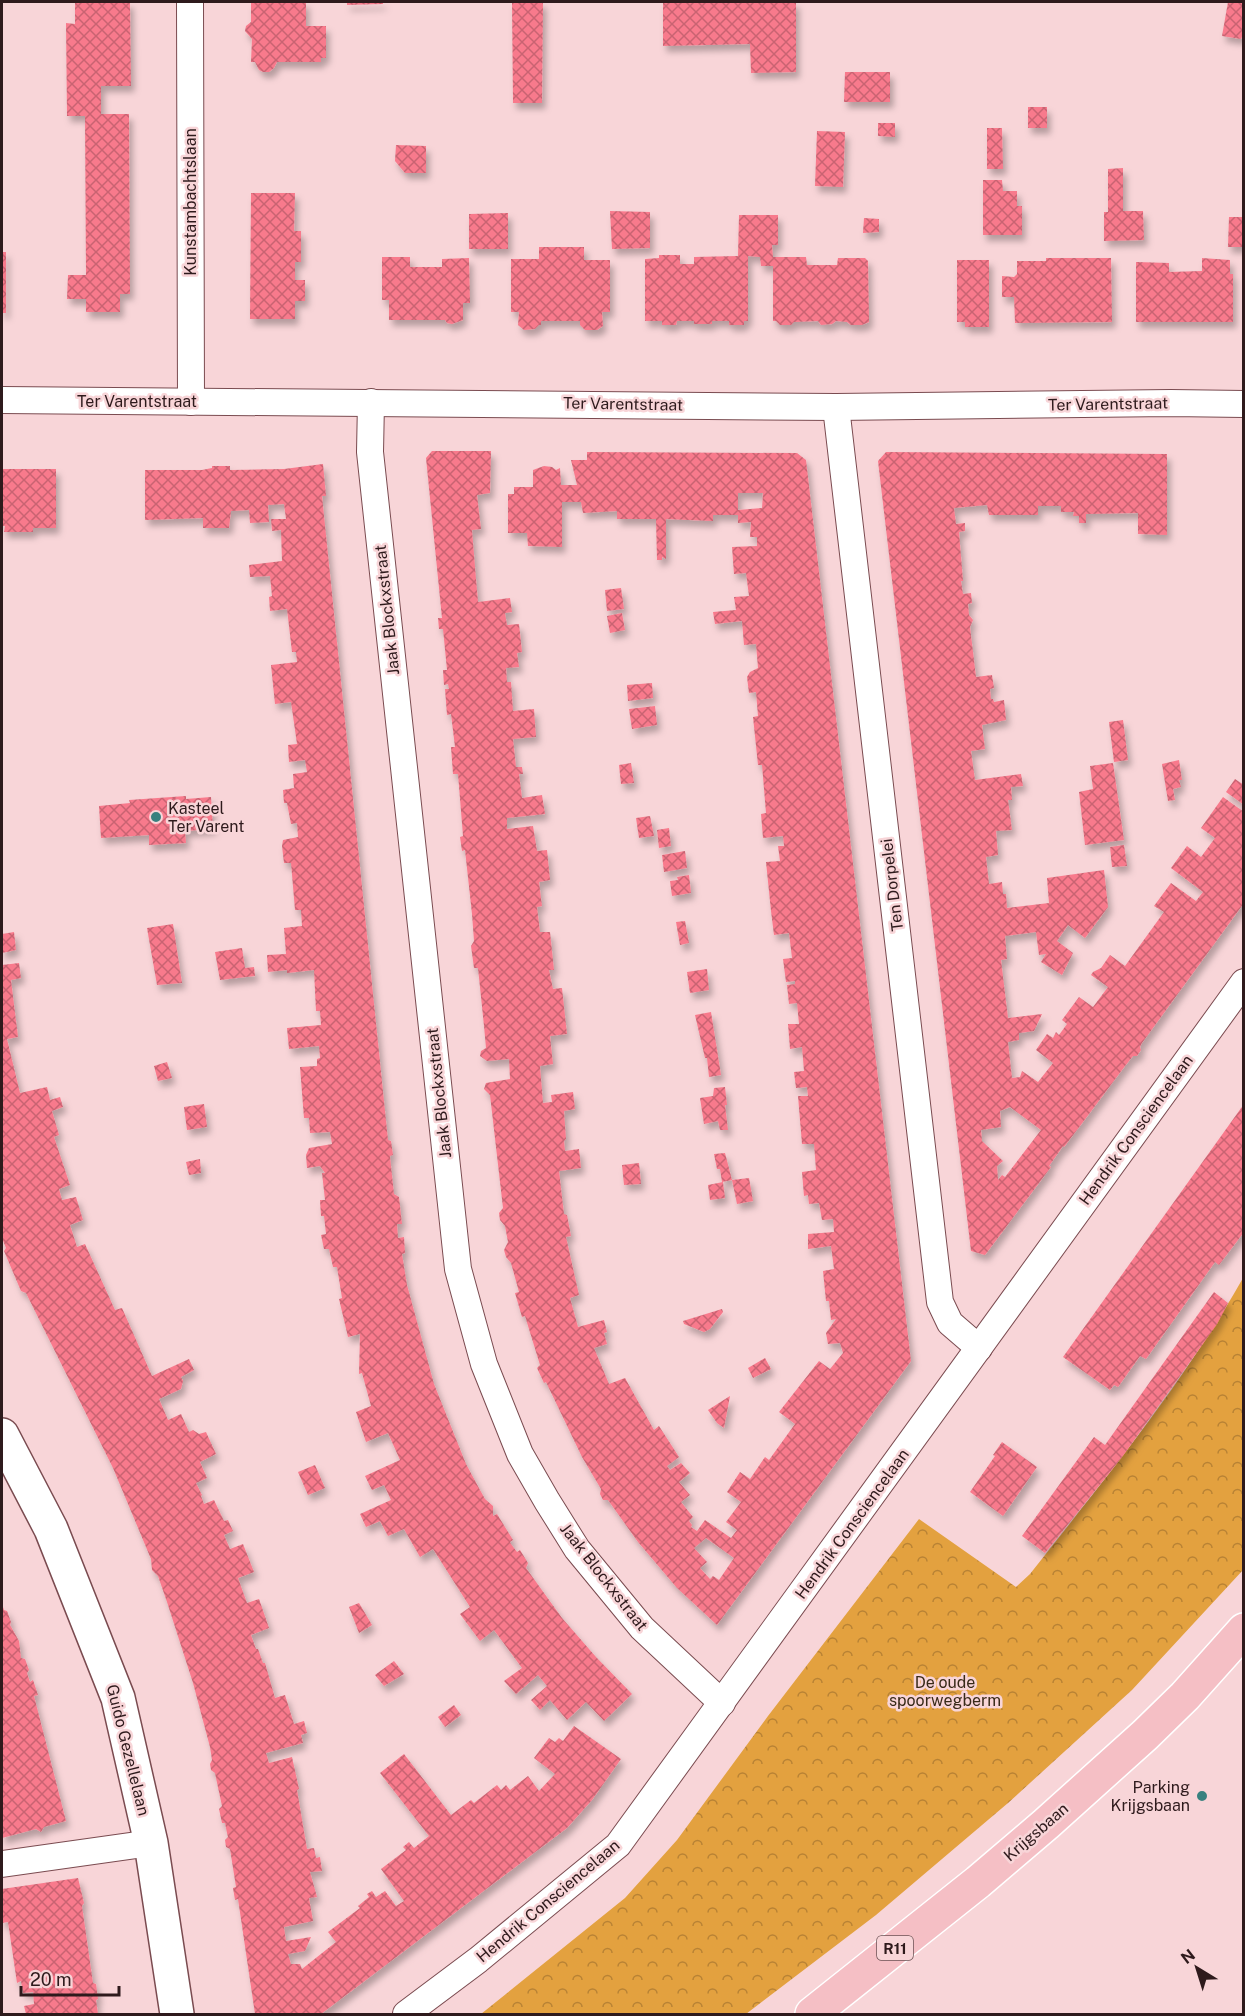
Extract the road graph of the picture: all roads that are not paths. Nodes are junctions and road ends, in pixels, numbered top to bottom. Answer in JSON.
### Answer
{"nodes":[{"id":1,"x":190,"y":2,"type":"edge"},
{"id":2,"x":2,"y":400,"type":"edge"},
{"id":3,"x":191,"y":402,"type":"junction"},
{"id":4,"x":371,"y":402,"type":"junction"},
{"id":5,"x":1244,"y":404,"type":"edge"},
{"id":6,"x":836,"y":407,"type":"junction"},
{"id":7,"x":1244,"y":982,"type":"edge"},
{"id":8,"x":1235,"y":1009,"type":"edge"},
{"id":9,"x":979,"y":1348,"type":"junction"},
{"id":10,"x":2,"y":1435,"type":"edge"},
{"id":11,"x":1244,"y":1630,"type":"edge"},
{"id":12,"x":722,"y":1702,"type":"junction"},
{"id":13,"x":151,"y":1843,"type":"junction"},
{"id":14,"x":2,"y":1863,"type":"edge"},
{"id":15,"x":177,"y":2014,"type":"edge"},
{"id":16,"x":406,"y":2014,"type":"edge"},
{"id":17,"x":812,"y":2014,"type":"edge"}],
"edges":[{"from":1,"to":3,"type":"street","name":"Kunstambachtslaan"},
{"from":2,"to":3,"type":"street","name":"Ter Varentstraat"},
{"from":3,"to":4,"type":"street","name":"Ter Varentstraat"},
{"from":4,"to":6,"type":"street","name":"Ter Varentstraat"},
{"from":4,"to":12,"type":"street","name":"Jaak Blockxstraat"},
{"from":5,"to":6,"type":"street","name":"Ter Varentstraat"},
{"from":6,"to":9,"type":"street","name":"Ten Dorpelei"},
{"from":7,"to":8,"type":"street","name":"Hendrik Consciencelaan"},
{"from":8,"to":9,"type":"street","name":"Hendrik Consciencelaan"},
{"from":9,"to":12,"type":"street","name":"Hendrik Consciencelaan"},
{"from":10,"to":13,"type":"street","name":"Guido Gezellelaan"},
{"from":11,"to":17,"type":"main road","name":"Krijgsbaan","number":"R11"},
{"from":12,"to":16,"type":"street","name":"Hendrik Consciencelaan"},
{"from":13,"to":14,"type":"street"},
{"from":13,"to":15,"type":"street","name":"Guido Gezellelaan"}]}
